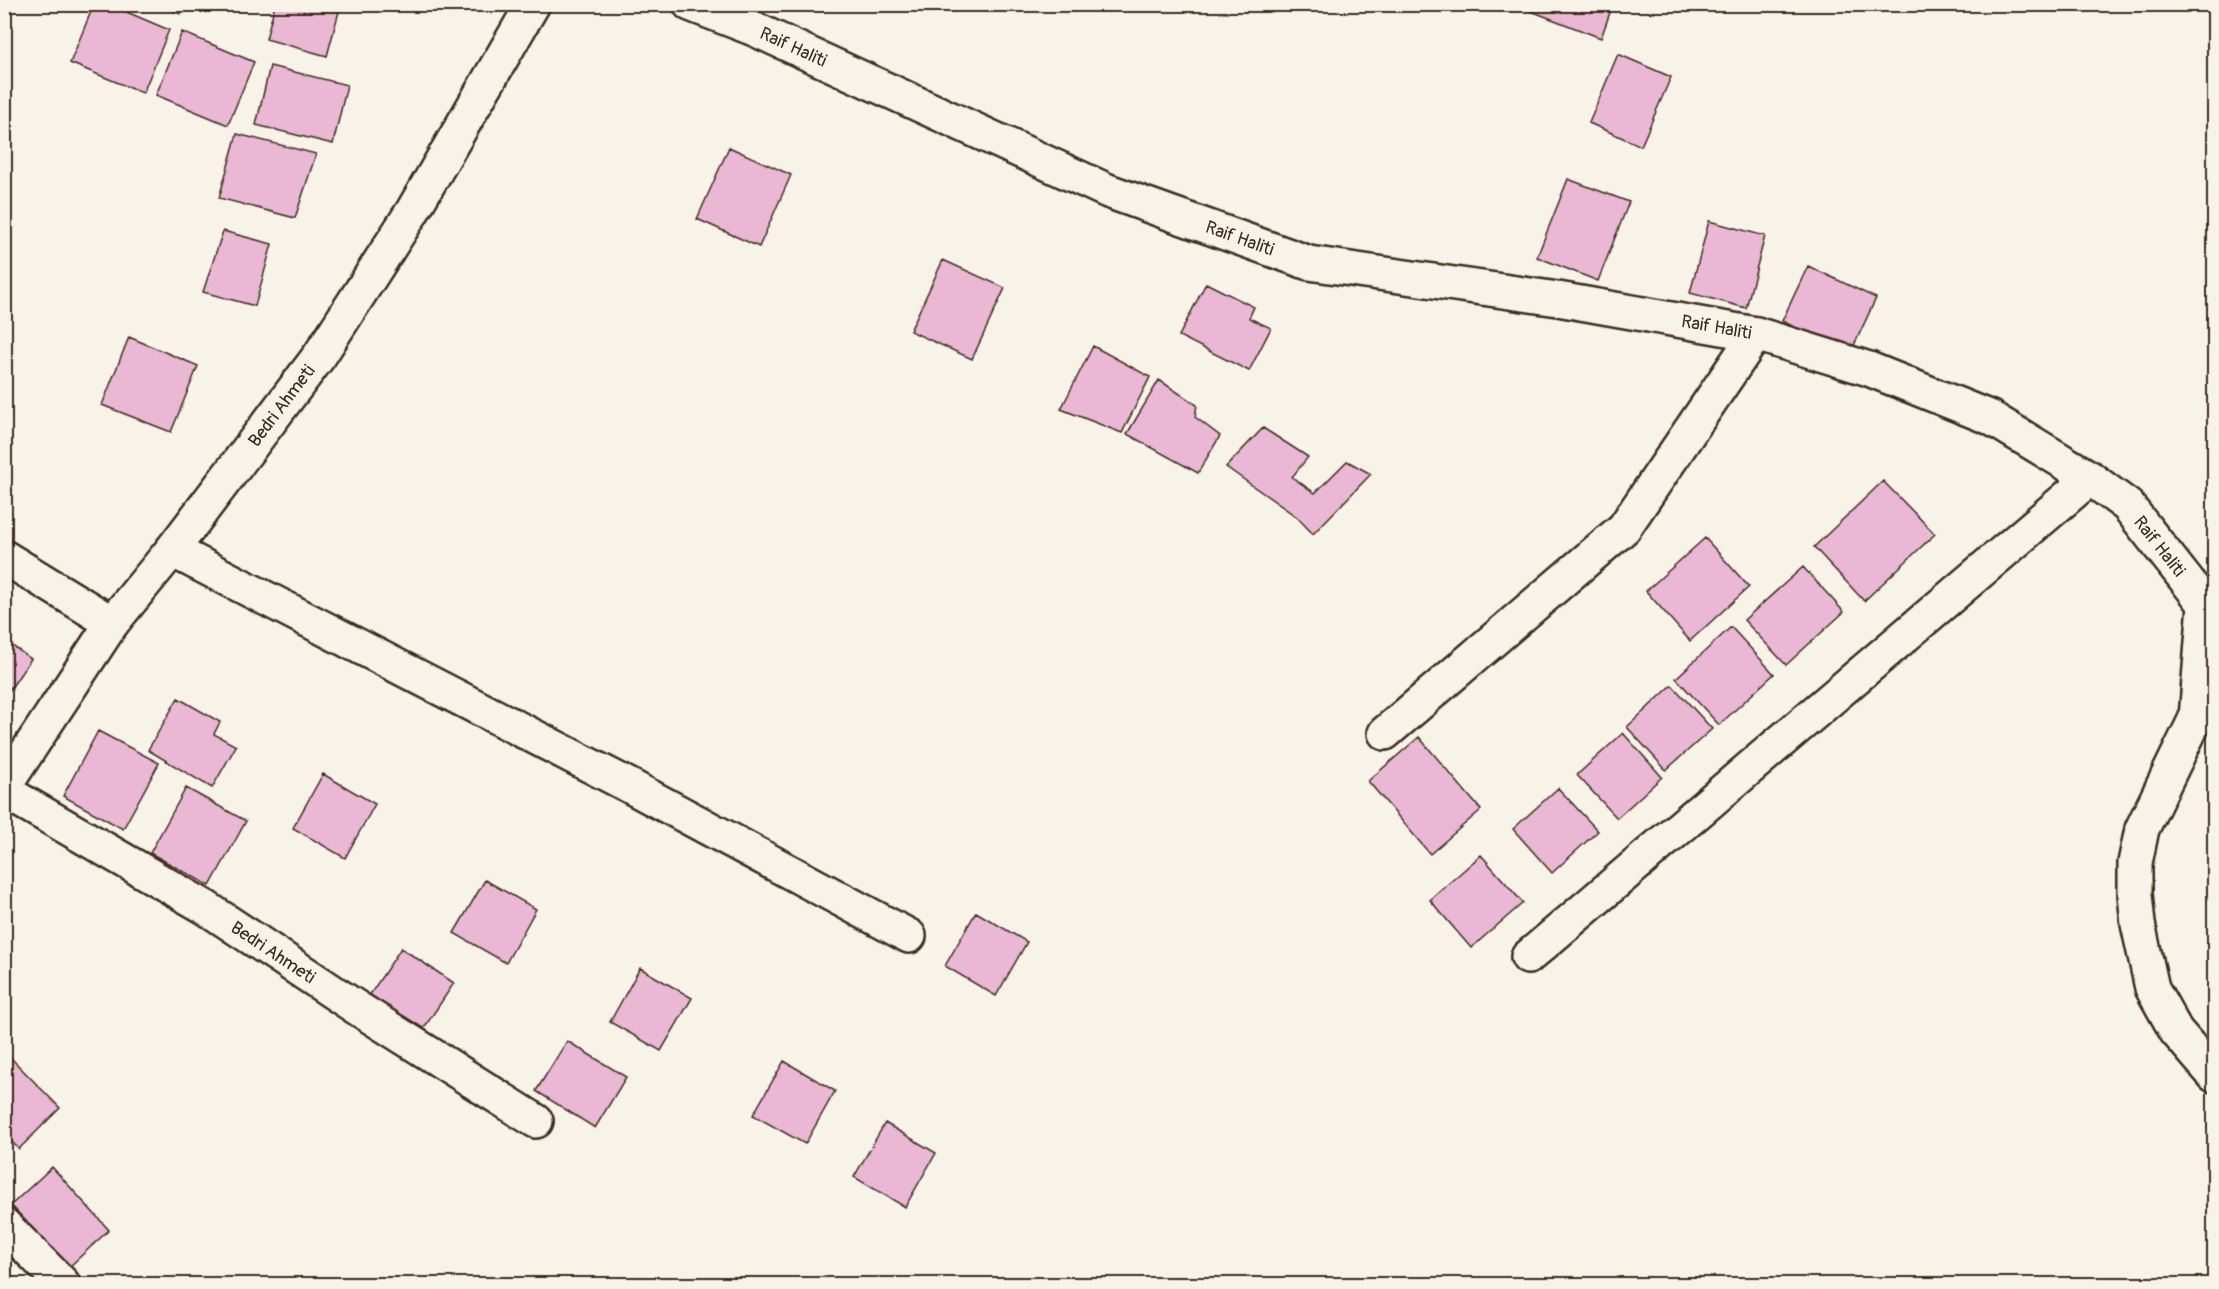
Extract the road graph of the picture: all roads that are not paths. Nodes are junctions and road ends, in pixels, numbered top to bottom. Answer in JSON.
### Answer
{"nodes":[{"id":1,"x":533,"y":4,"type":"edge"},
{"id":2,"x":690,"y":4,"type":"edge"},
{"id":3,"x":1756,"y":334,"type":"junction"},
{"id":4,"x":2090,"y":478,"type":"junction"},
{"id":5,"x":172,"y":550,"type":"junction"},
{"id":6,"x":4,"y":557,"type":"edge"},
{"id":7,"x":112,"y":623,"type":"junction"},
{"id":8,"x":1385,"y":733,"type":"dead end"},
{"id":9,"x":4,"y":789,"type":"edge"},
{"id":10,"x":909,"y":936,"type":"dead end"},
{"id":11,"x":1528,"y":957,"type":"dead end"},
{"id":12,"x":2214,"y":1074,"type":"edge"},
{"id":13,"x":536,"y":1121,"type":"dead end"},
{"id":14,"x":6,"y":1228,"type":"edge"},
{"id":15,"x":63,"y":1284,"type":"edge"}],
"edges":[{"from":1,"to":5,"type":"street","name":"Bedri Ahmeti"},
{"from":2,"to":3,"type":"street","name":"Raif Haliti"},
{"from":3,"to":4,"type":"street","name":"Raif Haliti"},
{"from":3,"to":8,"type":"street"},
{"from":4,"to":11,"type":"street"},
{"from":4,"to":12,"type":"street","name":"Raif Haliti"},
{"from":5,"to":7,"type":"street","name":"Bedri Ahmeti"},
{"from":5,"to":10,"type":"street"},
{"from":6,"to":7,"type":"street"},
{"from":7,"to":9,"type":"street","name":"Bedri Ahmeti"},
{"from":9,"to":13,"type":"street","name":"Bedri Ahmeti"},
{"from":14,"to":15,"type":"street"}]}
